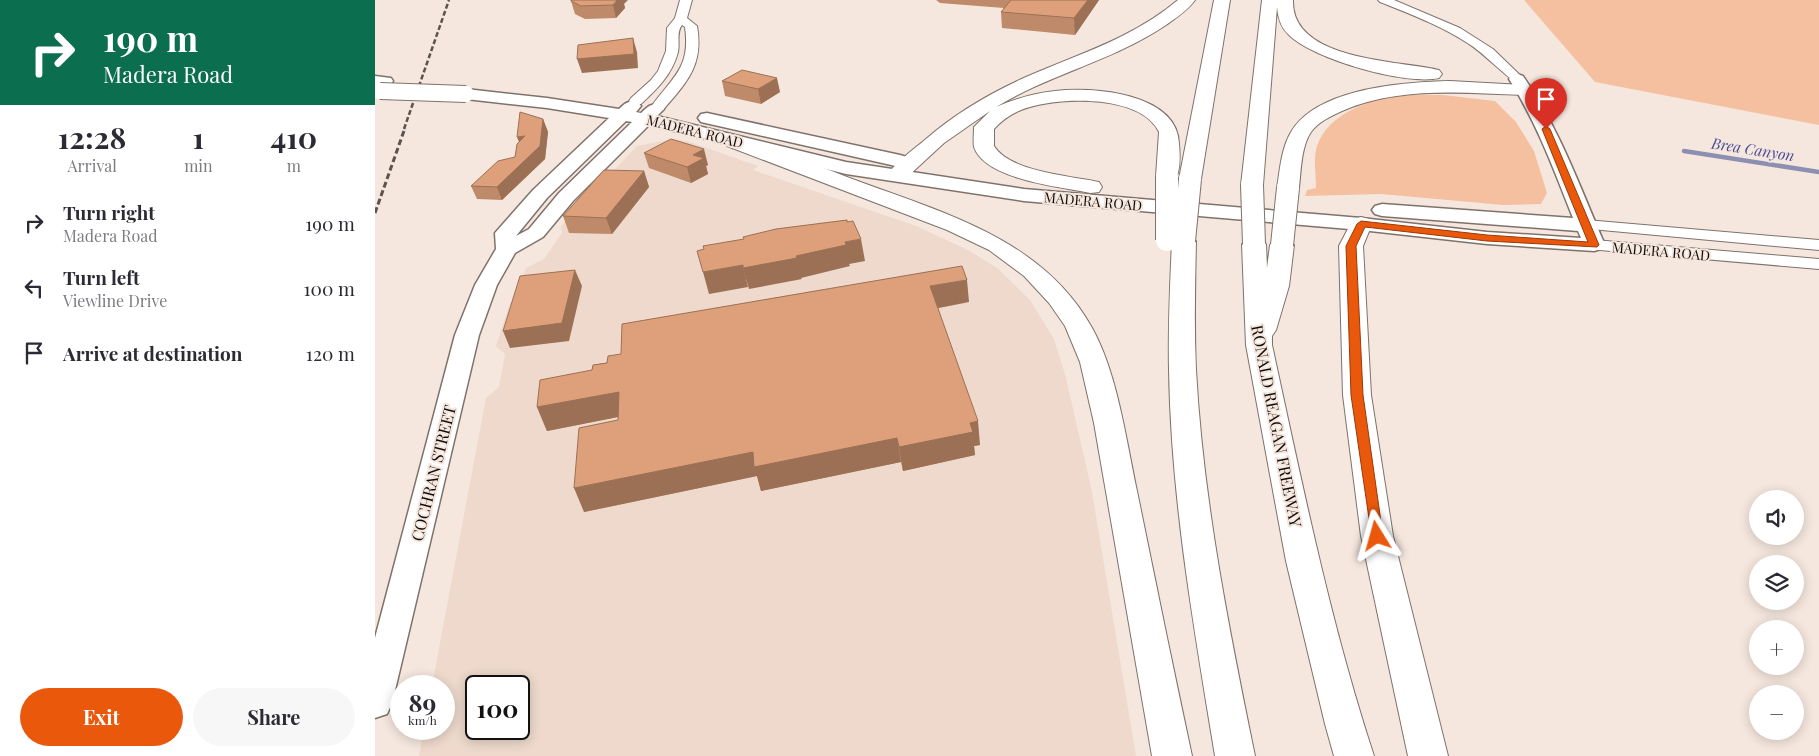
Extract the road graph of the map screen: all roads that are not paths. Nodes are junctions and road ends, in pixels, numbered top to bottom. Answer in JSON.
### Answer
{"nodes":[{"id":1,"x":686,"y":0,"type":"edge"},
{"id":2,"x":1187,"y":0,"type":"edge"},
{"id":3,"x":1222,"y":0,"type":"edge"},
{"id":4,"x":1270,"y":0,"type":"edge"},
{"id":5,"x":1285,"y":0,"type":"edge"},
{"id":6,"x":1384,"y":0,"type":"edge"},
{"id":7,"x":681,"y":19,"type":"junction"},
{"id":8,"x":1520,"y":85,"type":"junction"},
{"id":9,"x":379,"y":86,"type":"edge"},
{"id":10,"x":468,"y":88,"type":"junction"},
{"id":11,"x":558,"y":88,"type":"dead end"},
{"id":12,"x":627,"y":105,"type":"junction"},
{"id":13,"x":652,"y":113,"type":"junction"},
{"id":14,"x":734,"y":142,"type":"junction"},
{"id":15,"x":904,"y":169,"type":"junction"},
{"id":16,"x":1091,"y":187,"type":"junction"},
{"id":17,"x":1361,"y":224,"type":"junction"},
{"id":18,"x":1586,"y":225,"type":"junction"},
{"id":19,"x":1175,"y":241,"type":"junction"},
{"id":20,"x":1594,"y":245,"type":"junction"},
{"id":21,"x":1819,"y":245,"type":"edge"},
{"id":22,"x":507,"y":248,"type":"junction"},
{"id":23,"x":1819,"y":264,"type":"edge"},
{"id":24,"x":1259,"y":345,"type":"junction"},
{"id":25,"x":375,"y":703,"type":"edge"},
{"id":26,"x":1172,"y":756,"type":"edge"},
{"id":27,"x":1235,"y":756,"type":"edge"},
{"id":28,"x":1354,"y":756,"type":"edge"},
{"id":29,"x":1428,"y":756,"type":"edge"}],
"edges":[{"from":1,"to":7,"type":"street"},
{"from":2,"to":15,"type":"highway"},
{"from":3,"to":19,"type":"highway","bridge":true},
{"from":4,"to":24,"type":"highway","name":"RONALD REAGAN FREEWAY","bridge":true},
{"from":5,"to":8,"type":"highway"},
{"from":6,"to":8,"type":"street"},
{"from":7,"to":12,"type":"street"},
{"from":7,"to":13,"type":"street"},
{"from":8,"to":18,"type":"main road"},
{"from":8,"to":24,"type":"highway","bridge":true},
{"from":9,"to":10,"type":"main road","name":"MADERA ROAD","bridge":true},
{"from":10,"to":11,"type":"main road","name":"MADERA ROAD"},
{"from":10,"to":12,"type":"main road","name":"MADERA ROAD"},
{"from":12,"to":13,"type":"main road","name":"MADERA ROAD"},
{"from":12,"to":22,"type":"main road","name":"COCHRAN STREET"},
{"from":13,"to":14,"type":"main road","name":"MADERA ROAD"},
{"from":13,"to":15,"type":"main road","name":"MADERA ROAD"},
{"from":13,"to":22,"type":"main road"},
{"from":14,"to":15,"type":"main road","name":"MADERA ROAD"},
{"from":14,"to":26,"type":"highway"},
{"from":15,"to":16,"type":"main road","name":"MADERA ROAD"},
{"from":15,"to":17,"type":"main road","name":"MADERA ROAD"},
{"from":16,"to":18,"type":"main road","name":"MADERA ROAD"},
{"from":16,"to":19,"type":"highway","bridge":true},
{"from":17,"to":20,"type":"main road","name":"MADERA ROAD"},
{"from":17,"to":29,"type":"highway"},
{"from":18,"to":20,"type":"main road"},
{"from":18,"to":21,"type":"street","name":"MADERA ROAD"},
{"from":19,"to":27,"type":"highway"},
{"from":20,"to":23,"type":"street","name":"MADERA ROAD"},
{"from":22,"to":25,"type":"main road","name":"COCHRAN STREET"},
{"from":24,"to":28,"type":"highway","name":"RONALD REAGAN FREEWAY"}]}
